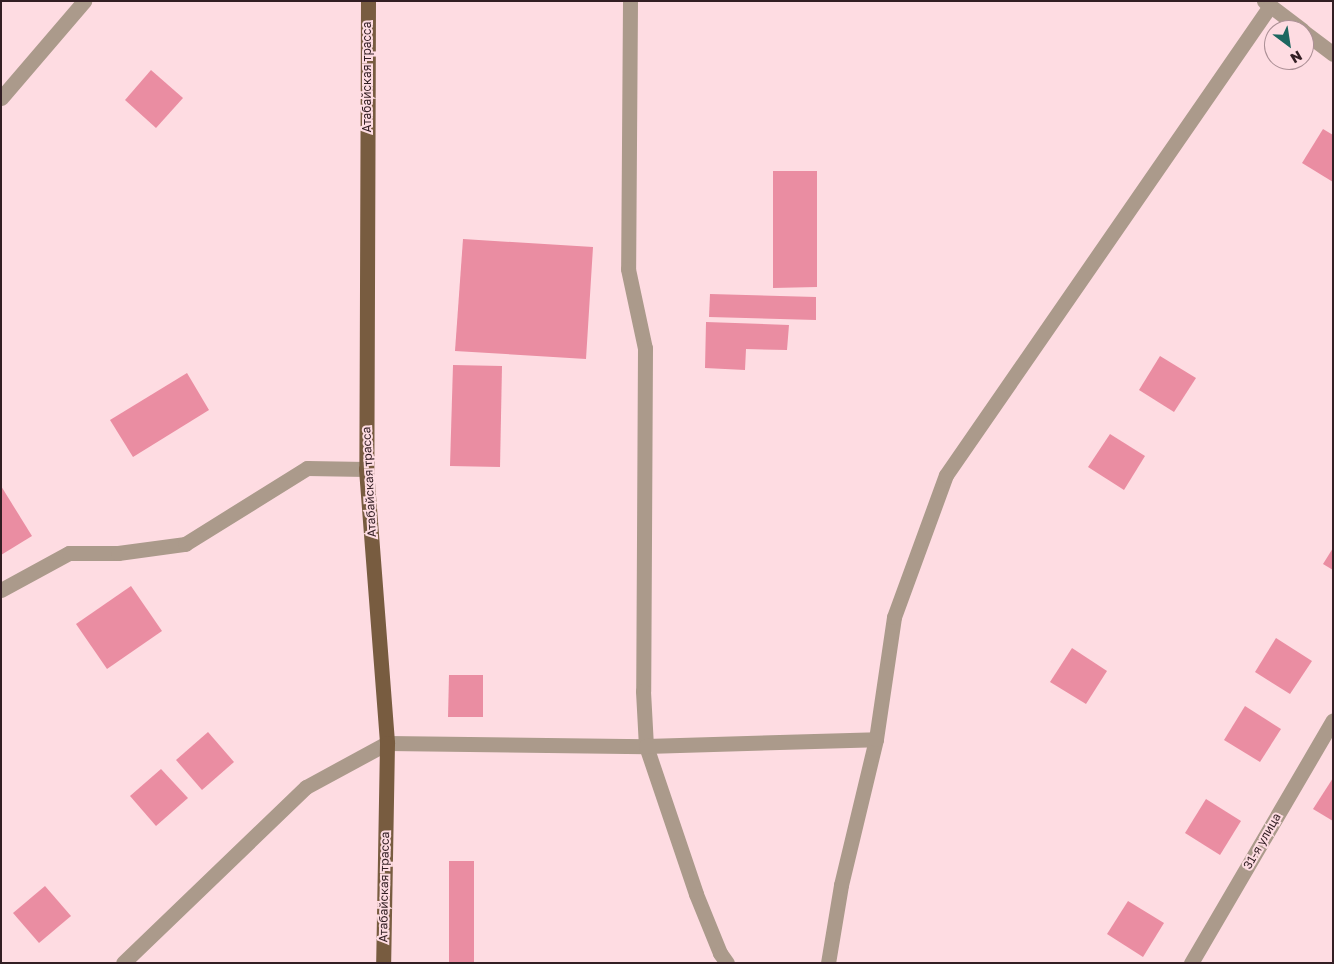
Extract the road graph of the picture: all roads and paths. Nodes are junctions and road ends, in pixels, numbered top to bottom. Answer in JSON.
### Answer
{"nodes":[{"id":1,"x":84,"y":1,"type":"edge"},
{"id":2,"x":368,"y":1,"type":"edge"},
{"id":3,"x":630,"y":1,"type":"edge"},
{"id":4,"x":1267,"y":4,"type":"edge"},
{"id":5,"x":1288,"y":20,"type":"edge"},
{"id":6,"x":1314,"y":39,"type":"edge"},
{"id":7,"x":1333,"y":54,"type":"edge"},
{"id":8,"x":1,"y":98,"type":"edge"},
{"id":9,"x":366,"y":469,"type":"junction"},
{"id":10,"x":1,"y":590,"type":"edge"},
{"id":11,"x":1333,"y":720,"type":"edge"},
{"id":12,"x":876,"y":739,"type":"junction"},
{"id":13,"x":387,"y":743,"type":"junction"},
{"id":14,"x":646,"y":746,"type":"junction"},
{"id":15,"x":123,"y":963,"type":"edge"},
{"id":16,"x":383,"y":963,"type":"edge"},
{"id":17,"x":727,"y":963,"type":"edge"},
{"id":18,"x":828,"y":963,"type":"edge"},
{"id":19,"x":1191,"y":963,"type":"edge"}],
"edges":[{"from":1,"to":8,"type":"street"},
{"from":2,"to":9,"type":"main road","name":"Атабайская трасса"},
{"from":3,"to":14,"type":"street"},
{"from":4,"to":5,"type":"street"},
{"from":4,"to":12,"type":"street"},
{"from":6,"to":7,"type":"street"},
{"from":9,"to":10,"type":"street"},
{"from":9,"to":13,"type":"main road","name":"Атабайская трасса"},
{"from":11,"to":19,"type":"street","name":"31-я улица"},
{"from":12,"to":14,"type":"street"},
{"from":12,"to":18,"type":"street"},
{"from":13,"to":14,"type":"street"},
{"from":13,"to":15,"type":"street"},
{"from":13,"to":16,"type":"main road","name":"Атабайская трасса"},
{"from":14,"to":17,"type":"street"}]}
